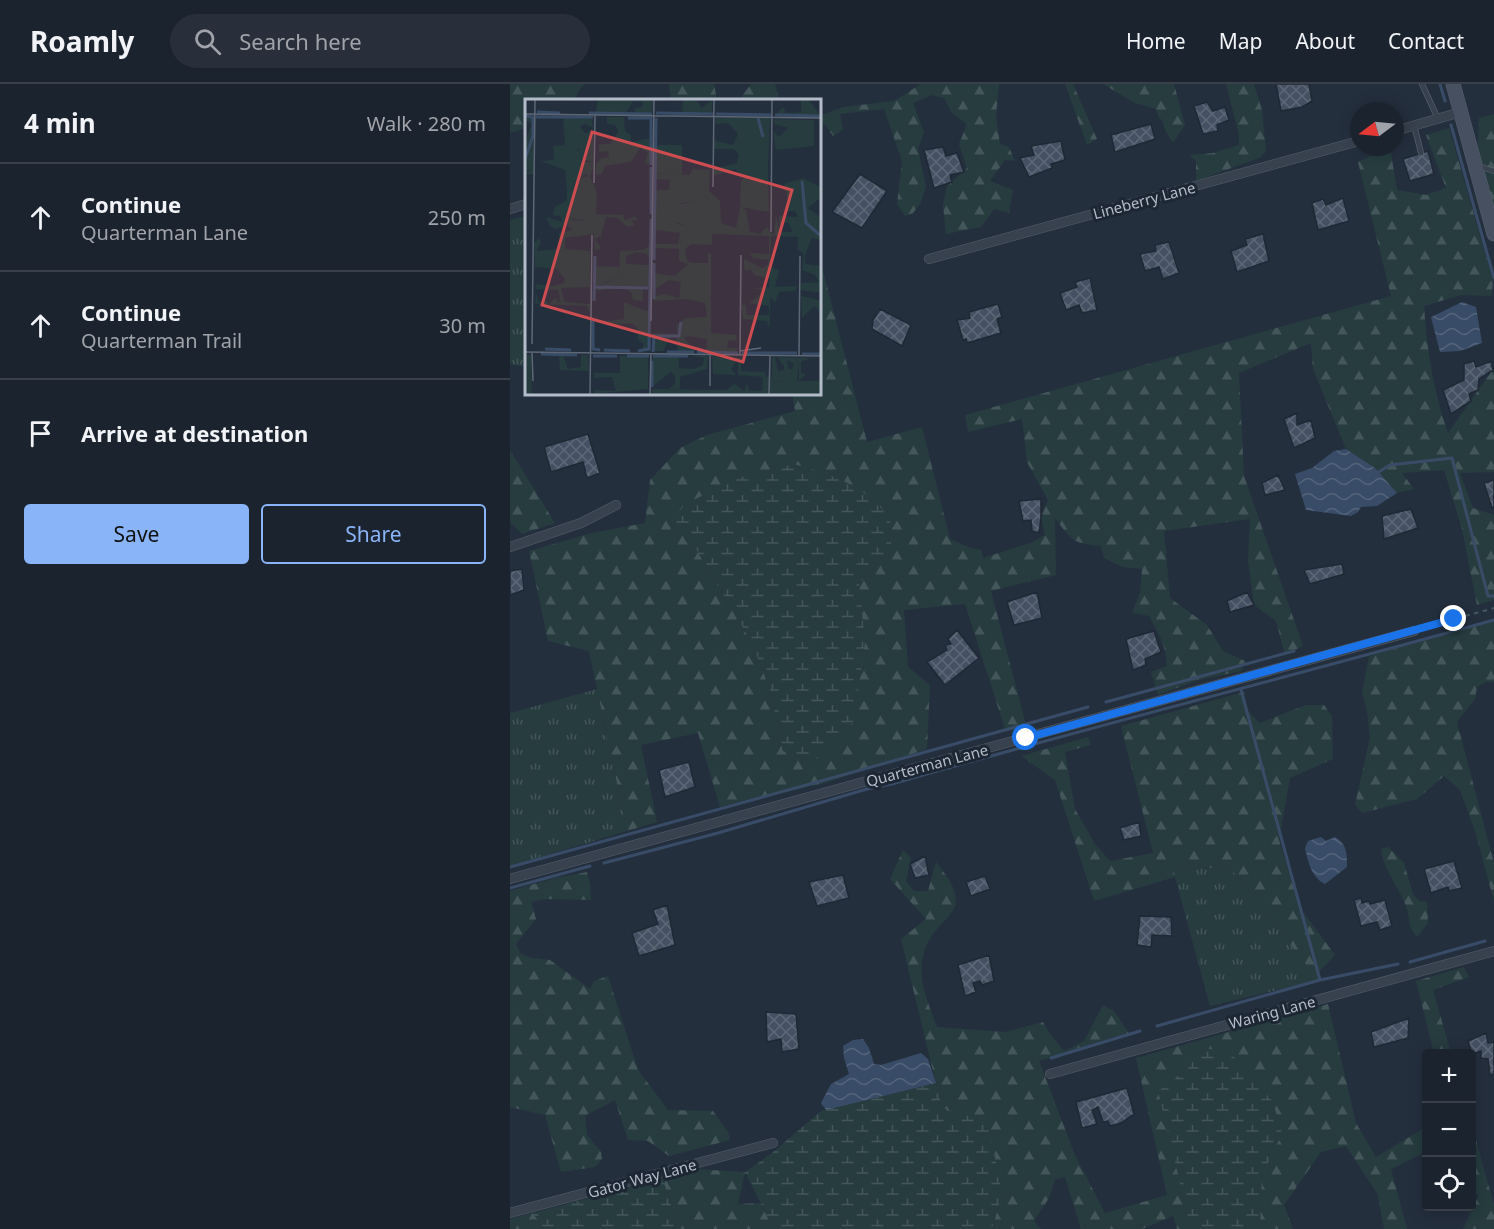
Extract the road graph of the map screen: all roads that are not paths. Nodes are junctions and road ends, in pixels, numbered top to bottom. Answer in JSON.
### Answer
{"nodes":[{"id":1,"x":1422,"y":84,"type":"edge"},
{"id":2,"x":1453,"y":84,"type":"edge"},
{"id":3,"x":1461,"y":112,"type":"junction"},
{"id":4,"x":1438,"y":119,"type":"junction"},
{"id":5,"x":1414,"y":125,"type":"junction"},
{"id":6,"x":1404,"y":128,"type":"edge"},
{"id":7,"x":1350,"y":143,"type":"edge"},
{"id":8,"x":1421,"y":153,"type":"dead end"},
{"id":9,"x":1475,"y":166,"type":"junction"},
{"id":10,"x":1494,"y":171,"type":"edge"},
{"id":11,"x":525,"y":204,"type":"edge"},
{"id":12,"x":510,"y":209,"type":"edge"},
{"id":13,"x":1494,"y":234,"type":"edge"},
{"id":14,"x":929,"y":259,"type":"dead end"},
{"id":15,"x":616,"y":505,"type":"dead end"},
{"id":16,"x":510,"y":547,"type":"edge"},
{"id":17,"x":1414,"y":630,"type":"road end"},
{"id":18,"x":510,"y":879,"type":"edge"},
{"id":19,"x":1494,"y":951,"type":"edge"},
{"id":20,"x":1050,"y":1074,"type":"dead end"},
{"id":21,"x":773,"y":1143,"type":"dead end"},
{"id":22,"x":510,"y":1214,"type":"edge"}],
"edges":[{"from":1,"to":4,"type":"lane"},
{"from":2,"to":3,"type":"street"},
{"from":3,"to":4,"type":"street"},
{"from":3,"to":9,"type":"street"},
{"from":4,"to":5,"type":"street"},
{"from":5,"to":6,"type":"street"},
{"from":5,"to":8,"type":"lane"},
{"from":7,"to":14,"type":"street","name":"Lineberry Lane"},
{"from":9,"to":10,"type":"lane"},
{"from":9,"to":13,"type":"street"},
{"from":11,"to":12,"type":"street"},
{"from":15,"to":16,"type":"street"},
{"from":17,"to":18,"type":"street","name":"Quarterman Lane"},
{"from":19,"to":20,"type":"street","name":"Waring Lane"},
{"from":21,"to":22,"type":"street","name":"Gator Way Lane"}]}
